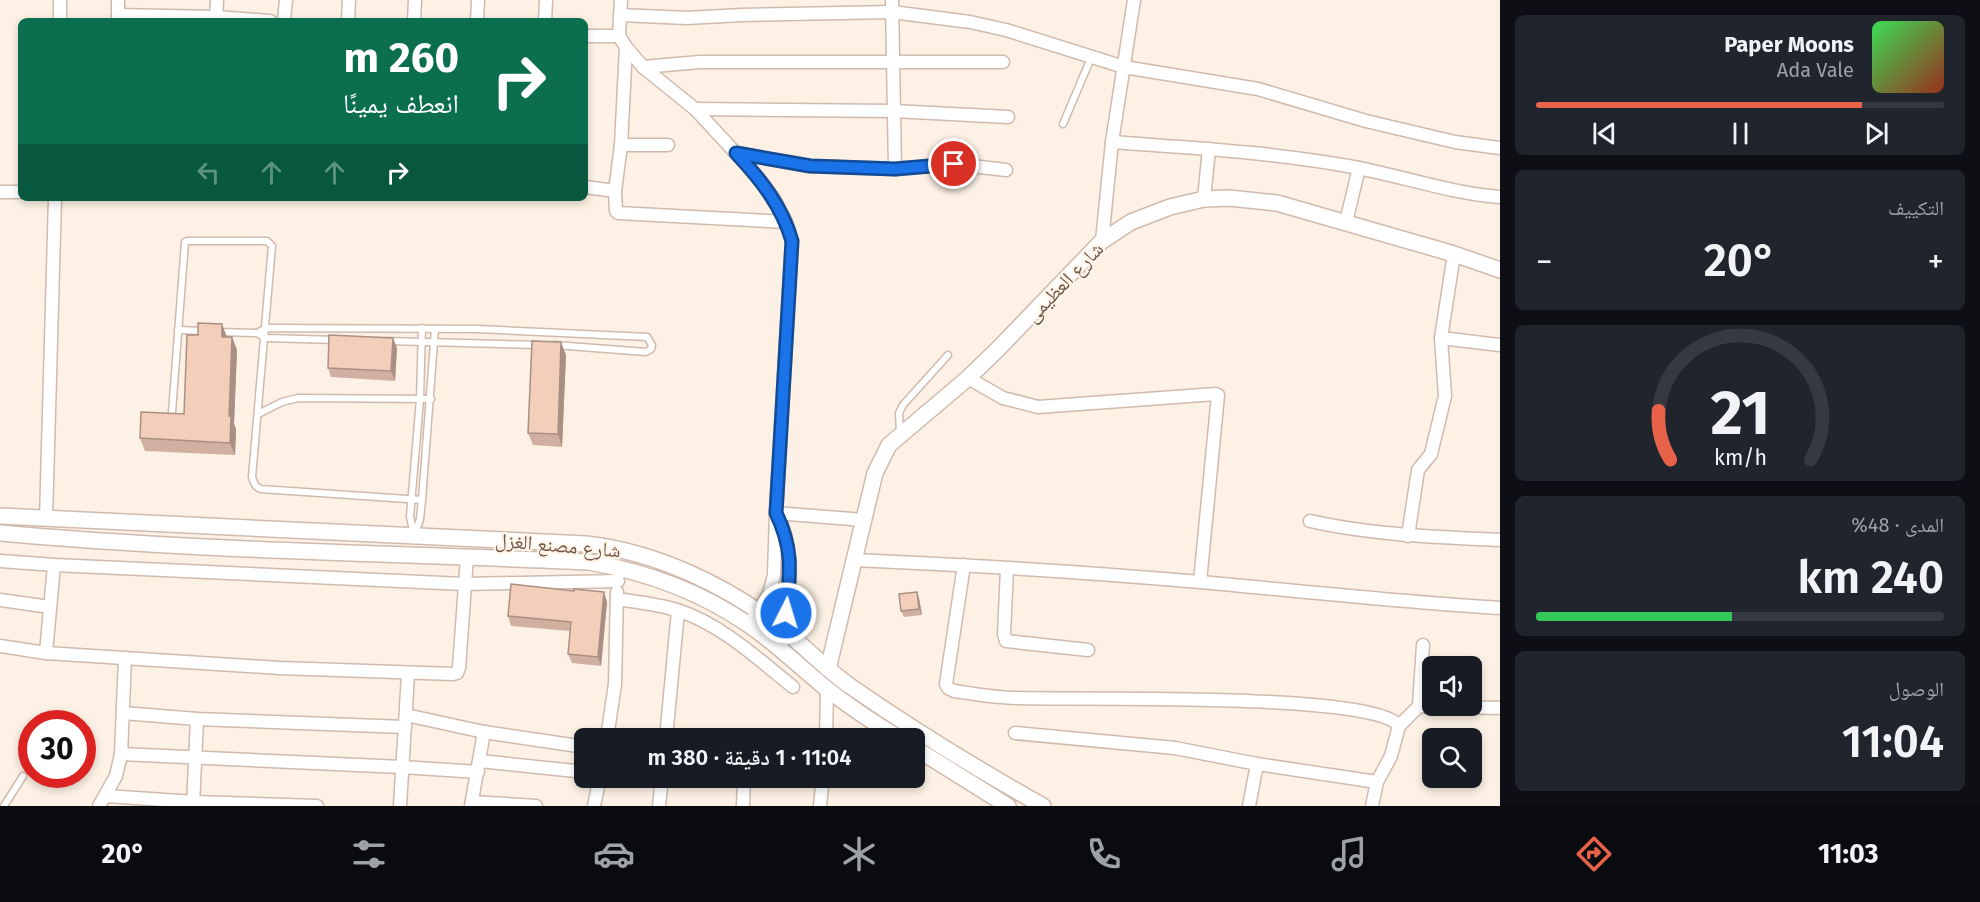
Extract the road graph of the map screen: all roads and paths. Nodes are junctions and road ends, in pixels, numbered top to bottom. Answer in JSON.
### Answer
{"nodes":[{"id":1,"x":60,"y":0,"type":"edge"},
{"id":2,"x":118,"y":0,"type":"edge"},
{"id":3,"x":217,"y":0,"type":"edge"},
{"id":4,"x":286,"y":0,"type":"edge"},
{"id":5,"x":349,"y":0,"type":"edge"},
{"id":6,"x":414,"y":0,"type":"edge"},
{"id":7,"x":478,"y":0,"type":"edge"},
{"id":8,"x":546,"y":0,"type":"edge"},
{"id":9,"x":621,"y":0,"type":"edge"},
{"id":10,"x":1134,"y":0,"type":"edge"},
{"id":11,"x":892,"y":6,"type":"edge"},
{"id":12,"x":620,"y":15,"type":"junction"},
{"id":13,"x":60,"y":18,"type":"edge"},
{"id":14,"x":118,"y":18,"type":"edge"},
{"id":15,"x":216,"y":18,"type":"edge"},
{"id":16,"x":284,"y":18,"type":"edge"},
{"id":17,"x":348,"y":18,"type":"edge"},
{"id":18,"x":414,"y":18,"type":"edge"},
{"id":19,"x":477,"y":18,"type":"edge"},
{"id":20,"x":545,"y":18,"type":"edge"},
{"id":21,"x":588,"y":36,"type":"edge"},
{"id":22,"x":619,"y":36,"type":"junction"},
{"id":23,"x":626,"y":47,"type":"junction"},
{"id":24,"x":1091,"y":58,"type":"junction"},
{"id":25,"x":891,"y":62,"type":"junction"},
{"id":26,"x":1003,"y":62,"type":"dead end"},
{"id":27,"x":643,"y":67,"type":"junction"},
{"id":28,"x":1124,"y":67,"type":"junction"},
{"id":29,"x":695,"y":109,"type":"junction"},
{"id":30,"x":894,"y":111,"type":"junction"},
{"id":31,"x":1008,"y":117,"type":"dead end"},
{"id":32,"x":1063,"y":124,"type":"dead end"},
{"id":33,"x":1112,"y":142,"type":"junction"},
{"id":34,"x":621,"y":145,"type":"junction"},
{"id":35,"x":669,"y":145,"type":"dead end"},
{"id":36,"x":1500,"y":148,"type":"edge"},
{"id":37,"x":1209,"y":149,"type":"junction"},
{"id":38,"x":736,"y":153,"type":"junction"},
{"id":39,"x":1359,"y":168,"type":"junction"},
{"id":40,"x":895,"y":169,"type":"junction"},
{"id":41,"x":1006,"y":170,"type":"dead end"},
{"id":42,"x":588,"y":188,"type":"edge"},
{"id":43,"x":615,"y":191,"type":"junction"},
{"id":44,"x":0,"y":192,"type":"edge"},
{"id":45,"x":18,"y":192,"type":"edge"},
{"id":46,"x":1500,"y":197,"type":"edge"},
{"id":47,"x":1204,"y":199,"type":"junction"},
{"id":48,"x":55,"y":201,"type":"edge"},
{"id":49,"x":786,"y":222,"type":"junction"},
{"id":50,"x":1346,"y":222,"type":"junction"},
{"id":51,"x":1102,"y":241,"type":"junction"},
{"id":52,"x":1454,"y":254,"type":"junction"},
{"id":53,"x":1500,"y":270,"type":"edge"},
{"id":54,"x":266,"y":328,"type":"junction"},
{"id":55,"x":422,"y":328,"type":"junction"},
{"id":56,"x":435,"y":329,"type":"junction"},
{"id":57,"x":178,"y":330,"type":"junction"},
{"id":58,"x":257,"y":333,"type":"junction"},
{"id":59,"x":265,"y":338,"type":"junction"},
{"id":60,"x":1441,"y":338,"type":"junction"},
{"id":61,"x":343,"y":340,"type":"edge"},
{"id":62,"x":376,"y":340,"type":"edge"},
{"id":63,"x":421,"y":341,"type":"junction"},
{"id":64,"x":434,"y":342,"type":"junction"},
{"id":65,"x":1500,"y":345,"type":"edge"},
{"id":66,"x":948,"y":355,"type":"dead end"},
{"id":67,"x":968,"y":378,"type":"junction"},
{"id":68,"x":420,"y":399,"type":"junction"},
{"id":69,"x":431,"y":399,"type":"junction"},
{"id":70,"x":172,"y":412,"type":"edge"},
{"id":71,"x":258,"y":414,"type":"junction"},
{"id":72,"x":900,"y":434,"type":"junction"},
{"id":73,"x":411,"y":499,"type":"junction"},
{"id":74,"x":422,"y":500,"type":"junction"},
{"id":75,"x":776,"y":513,"type":"junction"},
{"id":76,"x":0,"y":516,"type":"edge"},
{"id":77,"x":46,"y":519,"type":"junction"},
{"id":78,"x":864,"y":520,"type":"junction"},
{"id":79,"x":1310,"y":521,"type":"dead end"},
{"id":80,"x":196,"y":526,"type":"junction"},
{"id":81,"x":0,"y":533,"type":"edge"},
{"id":82,"x":414,"y":535,"type":"junction"},
{"id":83,"x":1408,"y":536,"type":"junction"},
{"id":84,"x":1500,"y":540,"type":"edge"},
{"id":85,"x":194,"y":546,"type":"junction"},
{"id":86,"x":413,"y":555,"type":"junction"},
{"id":87,"x":467,"y":557,"type":"junction"},
{"id":88,"x":854,"y":560,"type":"junction"},
{"id":89,"x":0,"y":561,"type":"edge"},
{"id":90,"x":54,"y":565,"type":"junction"},
{"id":91,"x":964,"y":565,"type":"junction"},
{"id":92,"x":1007,"y":569,"type":"junction"},
{"id":93,"x":617,"y":574,"type":"junction"},
{"id":94,"x":1200,"y":582,"type":"junction"},
{"id":95,"x":464,"y":584,"type":"junction"},
{"id":96,"x":617,"y":599,"type":"junction"},
{"id":97,"x":0,"y":600,"type":"edge"},
{"id":98,"x":50,"y":607,"type":"junction"},
{"id":99,"x":1500,"y":608,"type":"edge"},
{"id":100,"x":678,"y":610,"type":"junction"},
{"id":101,"x":758,"y":611,"type":"junction"},
{"id":102,"x":748,"y":625,"type":"junction"},
{"id":103,"x":784,"y":631,"type":"junction"},
{"id":104,"x":1423,"y":645,"type":"dead end"},
{"id":105,"x":0,"y":646,"type":"edge"},
{"id":106,"x":781,"y":649,"type":"junction"},
{"id":107,"x":1088,"y":650,"type":"dead end"},
{"id":108,"x":46,"y":653,"type":"junction"},
{"id":109,"x":125,"y":658,"type":"junction"},
{"id":110,"x":828,"y":669,"type":"junction"},
{"id":111,"x":408,"y":674,"type":"junction"},
{"id":112,"x":793,"y":687,"type":"dead end"},
{"id":113,"x":826,"y":688,"type":"junction"},
{"id":114,"x":1419,"y":706,"type":"junction"},
{"id":115,"x":1500,"y":708,"type":"edge"},
{"id":116,"x":123,"y":713,"type":"junction"},
{"id":117,"x":197,"y":719,"type":"junction"},
{"id":118,"x":406,"y":721,"type":"junction"},
{"id":119,"x":1399,"y":726,"type":"junction"},
{"id":120,"x":608,"y":728,"type":"edge"},
{"id":121,"x":667,"y":728,"type":"edge"},
{"id":122,"x":826,"y":728,"type":"edge"},
{"id":123,"x":883,"y":728,"type":"edge"},
{"id":124,"x":484,"y":732,"type":"junction"},
{"id":125,"x":1015,"y":733,"type":"dead end"},
{"id":126,"x":574,"y":745,"type":"edge"},
{"id":127,"x":122,"y":754,"type":"junction"},
{"id":128,"x":925,"y":754,"type":"edge"},
{"id":129,"x":195,"y":758,"type":"junction"},
{"id":130,"x":1257,"y":764,"type":"junction"},
{"id":131,"x":402,"y":766,"type":"junction"},
{"id":132,"x":479,"y":767,"type":"junction"},
{"id":133,"x":574,"y":771,"type":"edge"},
{"id":134,"x":1377,"y":782,"type":"junction"},
{"id":135,"x":18,"y":784,"type":"edge"},
{"id":136,"x":598,"y":788,"type":"edge"},
{"id":137,"x":661,"y":788,"type":"edge"},
{"id":138,"x":744,"y":788,"type":"edge"},
{"id":139,"x":822,"y":788,"type":"edge"},
{"id":140,"x":102,"y":801,"type":"edge"},
{"id":141,"x":194,"y":804,"type":"edge"},
{"id":142,"x":472,"y":804,"type":"edge"},
{"id":143,"x":4,"y":806,"type":"edge"},
{"id":144,"x":317,"y":806,"type":"edge"},
{"id":145,"x":400,"y":806,"type":"edge"},
{"id":146,"x":536,"y":806,"type":"edge"},
{"id":147,"x":594,"y":806,"type":"edge"},
{"id":148,"x":659,"y":806,"type":"edge"},
{"id":149,"x":743,"y":806,"type":"edge"},
{"id":150,"x":820,"y":806,"type":"edge"},
{"id":151,"x":1008,"y":806,"type":"edge"},
{"id":152,"x":1042,"y":806,"type":"edge"},
{"id":153,"x":1249,"y":806,"type":"edge"},
{"id":154,"x":1372,"y":806,"type":"edge"}],
"edges":[{"from":1,"to":13,"type":"street"},
{"from":2,"to":14,"type":"street"},
{"from":3,"to":15,"type":"street"},
{"from":4,"to":16,"type":"street"},
{"from":5,"to":17,"type":"street"},
{"from":6,"to":18,"type":"street"},
{"from":7,"to":19,"type":"street"},
{"from":8,"to":20,"type":"street"},
{"from":9,"to":12,"type":"street"},
{"from":10,"to":28,"type":"street"},
{"from":11,"to":12,"type":"street"},
{"from":11,"to":24,"type":"street"},
{"from":11,"to":25,"type":"street"},
{"from":12,"to":22,"type":"street"},
{"from":21,"to":22,"type":"street"},
{"from":22,"to":23,"type":"street"},
{"from":23,"to":27,"type":"street"},
{"from":23,"to":34,"type":"street"},
{"from":24,"to":28,"type":"street"},
{"from":24,"to":32,"type":"lane"},
{"from":25,"to":26,"type":"street"},
{"from":25,"to":27,"type":"street"},
{"from":25,"to":30,"type":"street"},
{"from":27,"to":29,"type":"street"},
{"from":28,"to":33,"type":"street"},
{"from":28,"to":36,"type":"street"},
{"from":29,"to":30,"type":"street"},
{"from":29,"to":38,"type":"street"},
{"from":30,"to":31,"type":"street"},
{"from":30,"to":40,"type":"street"},
{"from":33,"to":37,"type":"street"},
{"from":33,"to":51,"type":"street"},
{"from":34,"to":35,"type":"street"},
{"from":34,"to":43,"type":"street"},
{"from":37,"to":39,"type":"street"},
{"from":37,"to":47,"type":"street"},
{"from":38,"to":40,"type":"street"},
{"from":38,"to":49,"type":"street"},
{"from":39,"to":46,"type":"street"},
{"from":39,"to":50,"type":"street"},
{"from":40,"to":41,"type":"street"},
{"from":42,"to":43,"type":"street"},
{"from":43,"to":49,"type":"street"},
{"from":44,"to":45,"type":"street"},
{"from":47,"to":50,"type":"street","name":"شارع العظيمى"},
{"from":47,"to":51,"type":"street","name":"شارع العظيمى"},
{"from":48,"to":77,"type":"street"},
{"from":49,"to":75,"type":"street"},
{"from":50,"to":52,"type":"street","name":"شارع العظيمى"},
{"from":51,"to":67,"type":"street","name":"شارع العظيمى"},
{"from":52,"to":53,"type":"street","name":"شارع العظيمى"},
{"from":52,"to":60,"type":"street"},
{"from":54,"to":55,"type":"lane"},
{"from":54,"to":57,"type":"lane"},
{"from":54,"to":58,"type":"lane"},
{"from":54,"to":59,"type":"lane"},
{"from":55,"to":56,"type":"lane"},
{"from":55,"to":63,"type":"lane"},
{"from":56,"to":64,"type":"lane"},
{"from":56,"to":64,"type":"lane"},
{"from":57,"to":58,"type":"lane"},
{"from":57,"to":70,"type":"lane"},
{"from":58,"to":59,"type":"lane"},
{"from":59,"to":61,"type":"lane"},
{"from":59,"to":71,"type":"lane"},
{"from":60,"to":65,"type":"street"},
{"from":60,"to":83,"type":"street"},
{"from":62,"to":63,"type":"lane"},
{"from":63,"to":64,"type":"lane"},
{"from":63,"to":68,"type":"lane"},
{"from":64,"to":69,"type":"lane"},
{"from":66,"to":72,"type":"lane"},
{"from":67,"to":72,"type":"street","name":"شارع العظيمى"},
{"from":67,"to":94,"type":"street"},
{"from":68,"to":69,"type":"lane"},
{"from":68,"to":71,"type":"lane"},
{"from":68,"to":73,"type":"lane"},
{"from":69,"to":74,"type":"lane"},
{"from":71,"to":73,"type":"lane"},
{"from":72,"to":78,"type":"street","name":"شارع العظيمى"},
{"from":73,"to":74,"type":"lane"},
{"from":73,"to":82,"type":"lane"},
{"from":74,"to":82,"type":"lane"},
{"from":75,"to":78,"type":"street"},
{"from":75,"to":101,"type":"street"},
{"from":75,"to":103,"type":"street"},
{"from":76,"to":77,"type":"street","name":"شارع مصنع الغزل"},
{"from":77,"to":80,"type":"street","name":"شارع مصنع الغزل"},
{"from":78,"to":88,"type":"street","name":"شارع العظيمى"},
{"from":79,"to":83,"type":"street"},
{"from":80,"to":82,"type":"street","name":"شارع مصنع الغزل"},
{"from":80,"to":85,"type":"street"},
{"from":81,"to":85,"type":"street","name":"شارع مصنع الغزل"},
{"from":82,"to":86,"type":"street"},
{"from":82,"to":101,"type":"street","name":"شارع مصنع الغزل"},
{"from":83,"to":84,"type":"street"},
{"from":85,"to":86,"type":"street","name":"شارع مصنع الغزل"},
{"from":86,"to":87,"type":"street","name":"شارع مصنع الغزل"},
{"from":87,"to":93,"type":"street","name":"شارع مصنع الغزل"},
{"from":87,"to":95,"type":"street"},
{"from":88,"to":91,"type":"street"},
{"from":88,"to":110,"type":"street","name":"شارع العظيمى"},
{"from":89,"to":90,"type":"street"},
{"from":90,"to":95,"type":"street"},
{"from":90,"to":98,"type":"street"},
{"from":91,"to":92,"type":"street"},
{"from":91,"to":119,"type":"street"},
{"from":92,"to":94,"type":"street"},
{"from":92,"to":107,"type":"street"},
{"from":93,"to":95,"type":"street"},
{"from":93,"to":96,"type":"street"},
{"from":93,"to":102,"type":"street","name":"شارع مصنع الغزل"},
{"from":94,"to":99,"type":"street"},
{"from":95,"to":111,"type":"street"},
{"from":96,"to":100,"type":"street"},
{"from":96,"to":120,"type":"street"},
{"from":97,"to":98,"type":"street"},
{"from":98,"to":108,"type":"street"},
{"from":100,"to":112,"type":"street"},
{"from":100,"to":121,"type":"street"},
{"from":101,"to":102,"type":"street"},
{"from":101,"to":103,"type":"street","name":"شارع مصنع الغزل"},
{"from":102,"to":106,"type":"street","name":"شارع مصنع الغزل"},
{"from":103,"to":106,"type":"street"},
{"from":103,"to":110,"type":"street","name":"شارع مصنع الغزل"},
{"from":104,"to":114,"type":"street"},
{"from":105,"to":108,"type":"street"},
{"from":106,"to":113,"type":"street","name":"شارع مصنع الغزل"},
{"from":108,"to":109,"type":"street"},
{"from":109,"to":111,"type":"street"},
{"from":109,"to":116,"type":"street"},
{"from":110,"to":152,"type":"street","name":"شارع مصنع الغزل"},
{"from":111,"to":118,"type":"street"},
{"from":113,"to":122,"type":"street"},
{"from":113,"to":123,"type":"street","name":"شارع مصنع الغزل"},
{"from":114,"to":115,"type":"street"},
{"from":114,"to":119,"type":"street"},
{"from":116,"to":117,"type":"street"},
{"from":116,"to":127,"type":"street"},
{"from":117,"to":118,"type":"street"},
{"from":117,"to":129,"type":"street"},
{"from":118,"to":124,"type":"street"},
{"from":118,"to":131,"type":"street"},
{"from":119,"to":134,"type":"street"},
{"from":124,"to":126,"type":"street"},
{"from":124,"to":132,"type":"street"},
{"from":125,"to":130,"type":"street"},
{"from":127,"to":129,"type":"street"},
{"from":127,"to":140,"type":"street"},
{"from":128,"to":151,"type":"street"},
{"from":129,"to":131,"type":"street"},
{"from":129,"to":141,"type":"street"},
{"from":130,"to":134,"type":"street"},
{"from":130,"to":153,"type":"street"},
{"from":131,"to":132,"type":"street"},
{"from":131,"to":145,"type":"street"},
{"from":132,"to":133,"type":"street"},
{"from":132,"to":142,"type":"street"},
{"from":134,"to":154,"type":"street"},
{"from":135,"to":143,"type":"lane"},
{"from":136,"to":147,"type":"street"},
{"from":137,"to":148,"type":"street"},
{"from":138,"to":149,"type":"street"},
{"from":139,"to":150,"type":"street"},
{"from":140,"to":141,"type":"street"},
{"from":141,"to":144,"type":"street"},
{"from":142,"to":146,"type":"street"}]}
